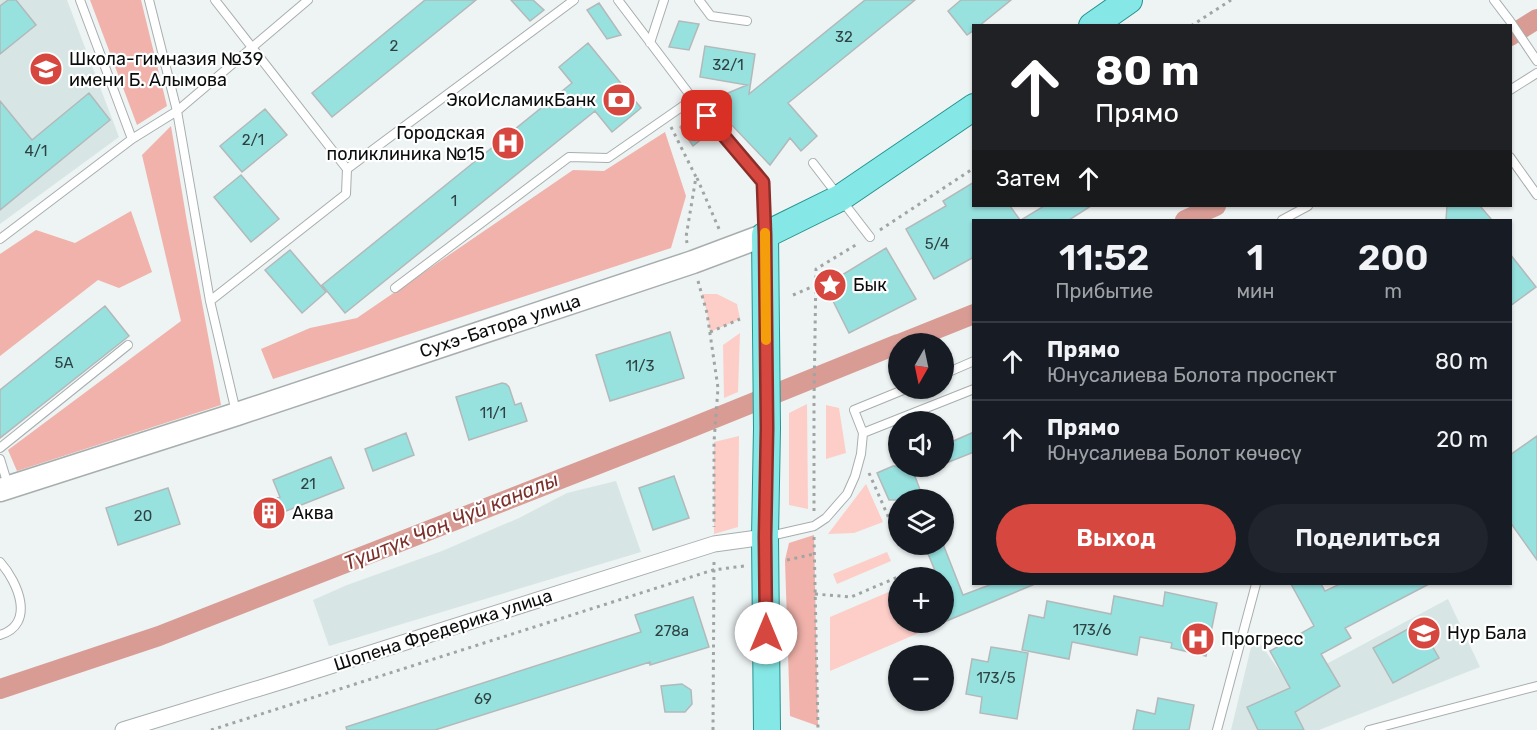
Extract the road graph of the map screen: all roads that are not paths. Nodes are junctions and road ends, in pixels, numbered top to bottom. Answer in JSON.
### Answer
{"nodes":[{"id":1,"x":80,"y":0,"type":"edge"},
{"id":2,"x":149,"y":0,"type":"edge"},
{"id":3,"x":215,"y":0,"type":"edge"},
{"id":4,"x":308,"y":0,"type":"edge"},
{"id":5,"x":574,"y":0,"type":"edge"},
{"id":6,"x":618,"y":0,"type":"edge"},
{"id":7,"x":664,"y":0,"type":"edge"},
{"id":8,"x":699,"y":0,"type":"edge"},
{"id":9,"x":1129,"y":0,"type":"edge"},
{"id":10,"x":1494,"y":0,"type":"edge"},
{"id":11,"x":747,"y":21,"type":"dead end"},
{"id":12,"x":1095,"y":24,"type":"edge"},
{"id":13,"x":651,"y":43,"type":"junction"},
{"id":14,"x":251,"y":47,"type":"junction"},
{"id":15,"x":1537,"y":62,"type":"edge"},
{"id":16,"x":1537,"y":73,"type":"edge"},
{"id":17,"x":1512,"y":89,"type":"edge"},
{"id":18,"x":693,"y":99,"type":"junction"},
{"id":19,"x":972,"y":107,"type":"edge"},
{"id":20,"x":177,"y":111,"type":"junction"},
{"id":21,"x":132,"y":139,"type":"junction"},
{"id":22,"x":1512,"y":160,"type":"edge"},
{"id":23,"x":813,"y":163,"type":"dead end"},
{"id":24,"x":347,"y":169,"type":"junction"},
{"id":25,"x":1537,"y":195,"type":"edge"},
{"id":26,"x":840,"y":198,"type":"junction"},
{"id":27,"x":1306,"y":207,"type":"edge"},
{"id":28,"x":1284,"y":219,"type":"edge"},
{"id":29,"x":765,"y":235,"type":"junction"},
{"id":30,"x":870,"y":237,"type":"road end"},
{"id":31,"x":0,"y":239,"type":"edge"},
{"id":32,"x":395,"y":288,"type":"dead end"},
{"id":33,"x":210,"y":301,"type":"junction"},
{"id":34,"x":128,"y":345,"type":"dead end"},
{"id":35,"x":972,"y":362,"type":"edge"},
{"id":36,"x":954,"y":370,"type":"edge"},
{"id":37,"x":972,"y":390,"type":"edge"},
{"id":38,"x":888,"y":396,"type":"edge"},
{"id":39,"x":237,"y":414,"type":"junction"},
{"id":40,"x":863,"y":433,"type":"junction"},
{"id":41,"x":0,"y":448,"type":"edge"},
{"id":42,"x":0,"y":459,"type":"edge"},
{"id":43,"x":4,"y":488,"type":"edge"},
{"id":44,"x":765,"y":537,"type":"junction"},
{"id":45,"x":0,"y":562,"type":"edge"},
{"id":46,"x":1256,"y":585,"type":"edge"},
{"id":47,"x":0,"y":635,"type":"edge"},
{"id":48,"x":1537,"y":686,"type":"edge"},
{"id":49,"x":771,"y":729,"type":"edge"},
{"id":50,"x":123,"y":730,"type":"edge"},
{"id":51,"x":1217,"y":730,"type":"edge"},
{"id":52,"x":1369,"y":730,"type":"edge"}],
"edges":[{"from":1,"to":21,"type":"lane"},
{"from":2,"to":20,"type":"lane"},
{"from":3,"to":14,"type":"lane"},
{"from":4,"to":14,"type":"lane"},
{"from":5,"to":24,"type":"lane"},
{"from":6,"to":13,"type":"lane"},
{"from":7,"to":13,"type":"lane"},
{"from":8,"to":11,"type":"lane"},
{"from":9,"to":12,"type":"main road"},
{"from":10,"to":15,"type":"lane"},
{"from":13,"to":18,"type":"lane"},
{"from":14,"to":20,"type":"lane"},
{"from":14,"to":24,"type":"lane"},
{"from":16,"to":17,"type":"lane"},
{"from":18,"to":29,"type":"lane"},
{"from":18,"to":32,"type":"lane"},
{"from":19,"to":26,"type":"main road","name":"Сухэ-Батора улица"},
{"from":20,"to":21,"type":"lane"},
{"from":20,"to":33,"type":"lane"},
{"from":21,"to":31,"type":"lane"},
{"from":22,"to":25,"type":"lane"},
{"from":23,"to":26,"type":"lane"},
{"from":24,"to":33,"type":"lane"},
{"from":26,"to":29,"type":"main road","name":"Сухэ-Батора улица"},
{"from":26,"to":30,"type":"lane"},
{"from":27,"to":28,"type":"lane"},
{"from":29,"to":39,"type":"main road","name":"Сухэ-Батора улица"},
{"from":29,"to":44,"type":"main road"},
{"from":33,"to":39,"type":"lane"},
{"from":34,"to":41,"type":"lane"},
{"from":35,"to":36,"type":"lane"},
{"from":37,"to":40,"type":"lane"},
{"from":38,"to":40,"type":"lane"},
{"from":39,"to":43,"type":"main road","name":"Сухэ-Батора улица"},
{"from":40,"to":44,"type":"lane"},
{"from":42,"to":43,"type":"lane"},
{"from":44,"to":49,"type":"main road"},
{"from":44,"to":50,"type":"street","name":"Шопена Фредерика улица"},
{"from":45,"to":47,"type":"lane"},
{"from":46,"to":51,"type":"lane"},
{"from":48,"to":52,"type":"lane"}]}
